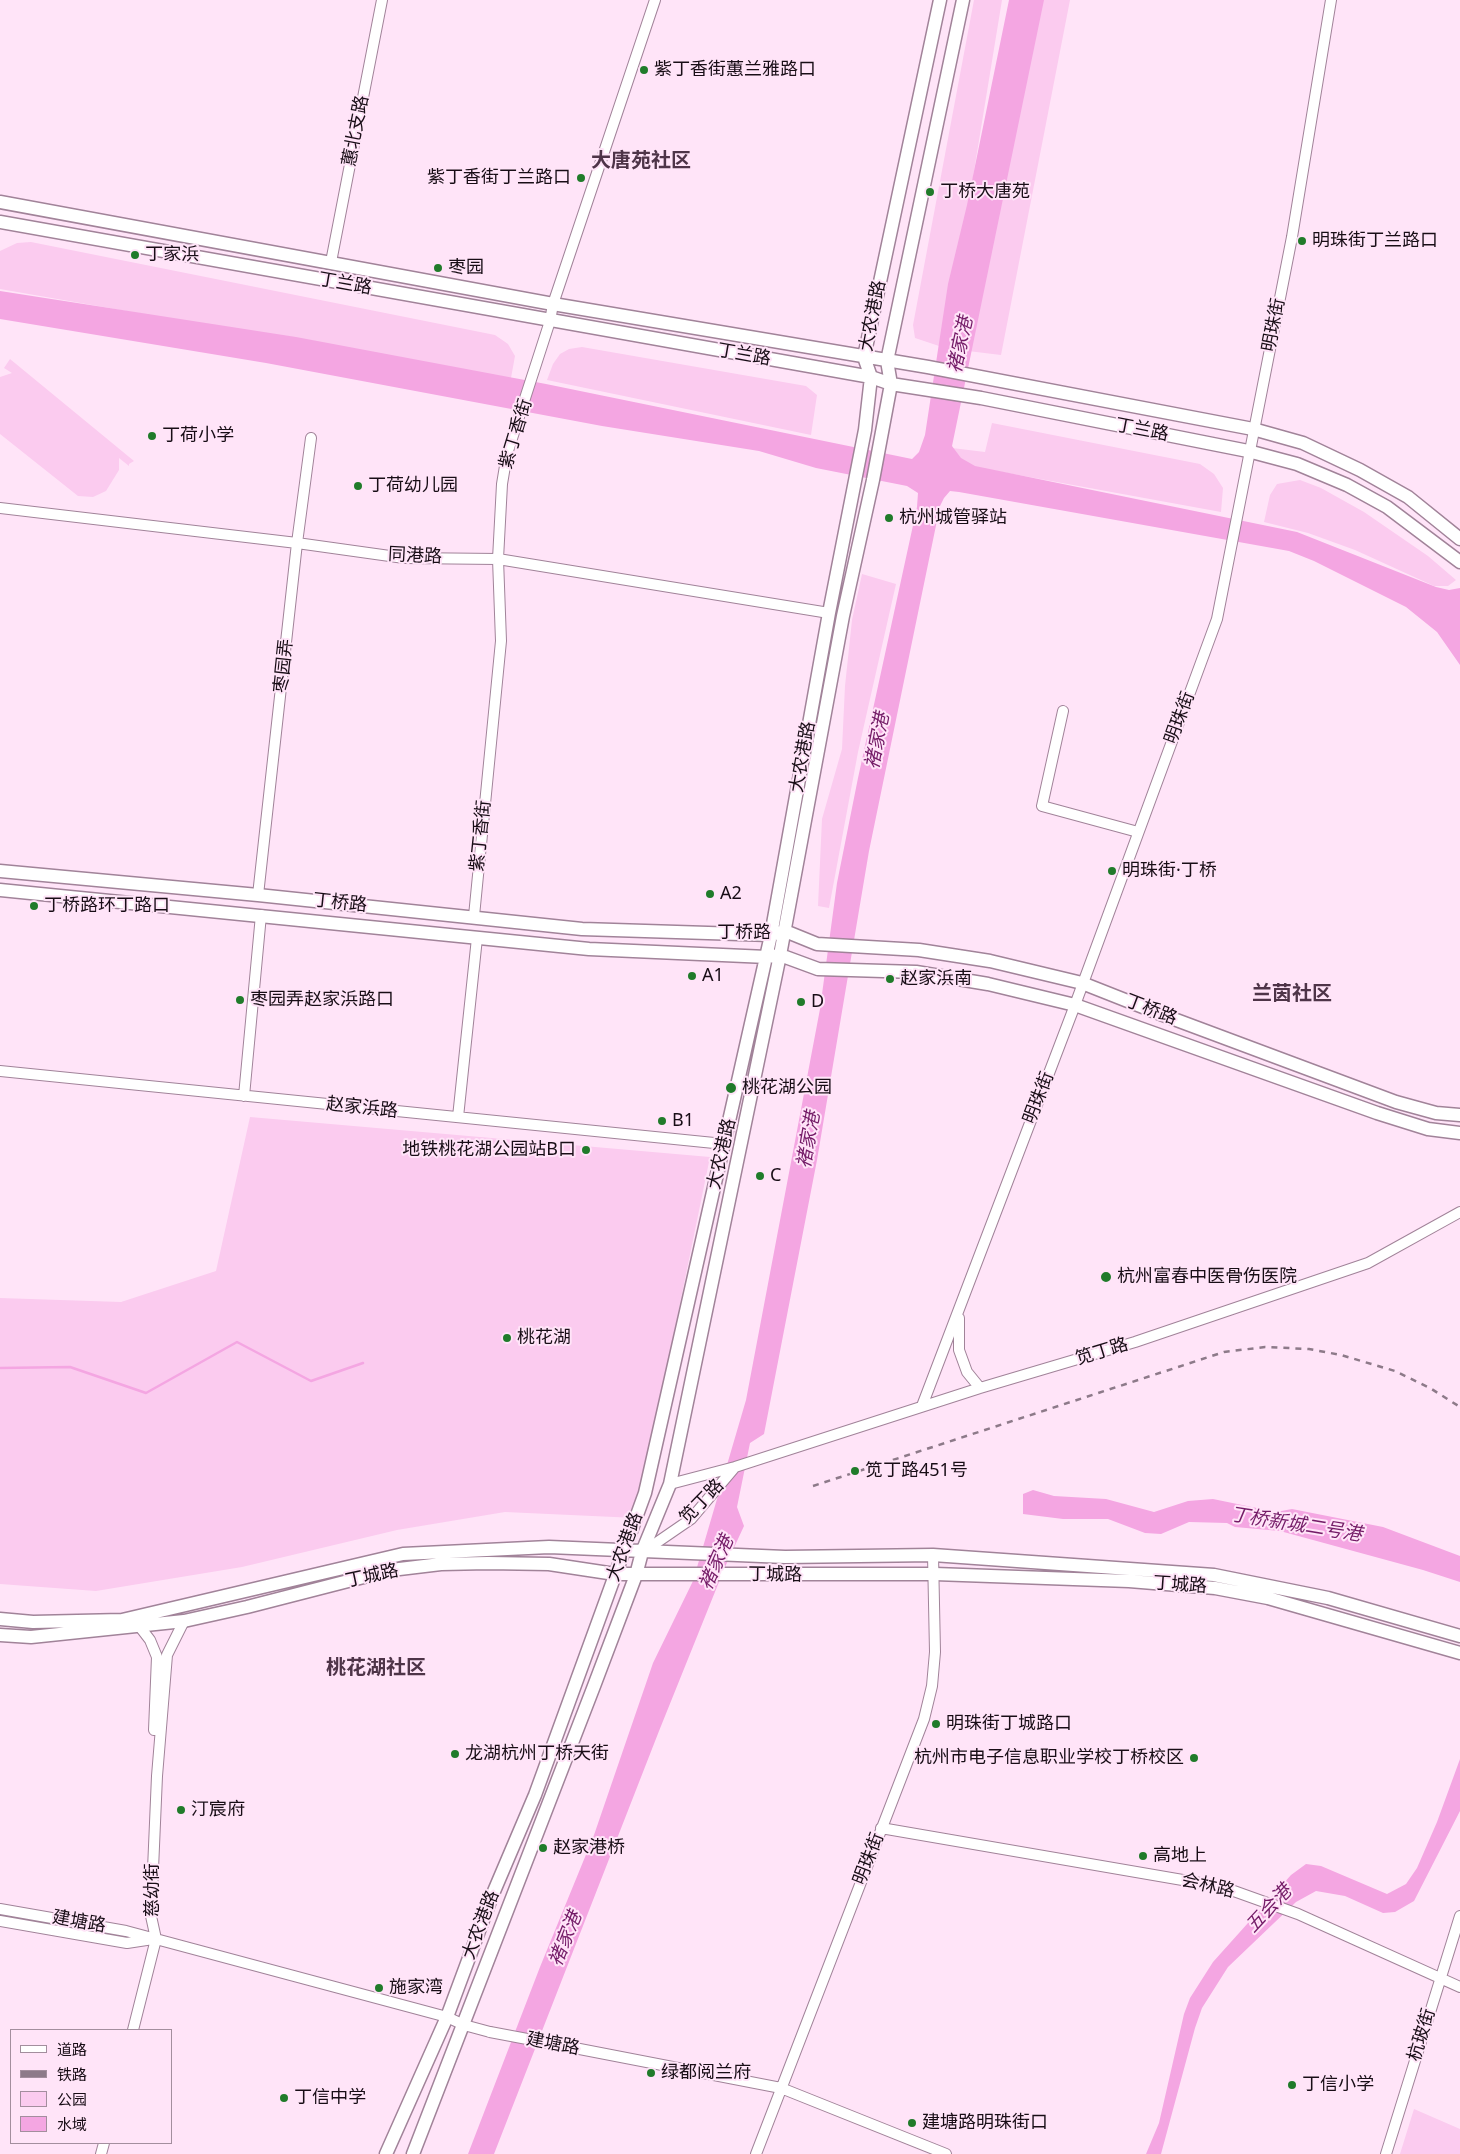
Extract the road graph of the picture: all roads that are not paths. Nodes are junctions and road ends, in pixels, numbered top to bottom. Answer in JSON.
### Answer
{"nodes":[{"id":1,"x":382,"y":0,"type":"edge"},
{"id":2,"x":655,"y":0,"type":"edge"},
{"id":3,"x":940,"y":0,"type":"edge"},
{"id":4,"x":963,"y":0,"type":"edge"},
{"id":5,"x":1330,"y":0,"type":"edge"},
{"id":6,"x":0,"y":202,"type":"edge"},
{"id":7,"x":0,"y":222,"type":"edge"},
{"id":8,"x":330,"y":262,"type":"junction"},
{"id":9,"x":553,"y":304,"type":"junction"},
{"id":10,"x":550,"y":321,"type":"junction"},
{"id":11,"x":864,"y":357,"type":"junction"},
{"id":12,"x":887,"y":361,"type":"junction"},
{"id":13,"x":871,"y":377,"type":"junction"},
{"id":14,"x":891,"y":384,"type":"junction"},
{"id":15,"x":1253,"y":429,"type":"junction"},
{"id":16,"x":311,"y":438,"type":"dead end"},
{"id":17,"x":1248,"y":451,"type":"junction"},
{"id":18,"x":0,"y":508,"type":"edge"},
{"id":19,"x":1460,"y":539,"type":"edge"},
{"id":20,"x":297,"y":543,"type":"junction"},
{"id":21,"x":498,"y":559,"type":"junction"},
{"id":22,"x":1460,"y":562,"type":"edge"},
{"id":23,"x":830,"y":613,"type":"junction"},
{"id":24,"x":1063,"y":711,"type":"dead end"},
{"id":25,"x":1138,"y":832,"type":"junction"},
{"id":26,"x":0,"y":871,"type":"edge"},
{"id":27,"x":0,"y":890,"type":"edge"},
{"id":28,"x":258,"y":895,"type":"junction"},
{"id":29,"x":260,"y":915,"type":"junction"},
{"id":30,"x":474,"y":916,"type":"junction"},
{"id":31,"x":785,"y":931,"type":"junction"},
{"id":32,"x":771,"y":935,"type":"junction"},
{"id":33,"x":477,"y":938,"type":"junction"},
{"id":34,"x":780,"y":955,"type":"junction"},
{"id":35,"x":766,"y":957,"type":"junction"},
{"id":36,"x":1082,"y":983,"type":"junction"},
{"id":37,"x":1075,"y":1005,"type":"junction"},
{"id":38,"x":0,"y":1071,"type":"edge"},
{"id":39,"x":244,"y":1096,"type":"junction"},
{"id":40,"x":1460,"y":1115,"type":"edge"},
{"id":41,"x":458,"y":1117,"type":"junction"},
{"id":42,"x":1460,"y":1133,"type":"edge"},
{"id":43,"x":724,"y":1144,"type":"junction"},
{"id":44,"x":1460,"y":1212,"type":"edge"},
{"id":45,"x":962,"y":1299,"type":"junction"},
{"id":46,"x":980,"y":1388,"type":"junction"},
{"id":47,"x":922,"y":1406,"type":"junction"},
{"id":48,"x":735,"y":1467,"type":"junction"},
{"id":49,"x":670,"y":1484,"type":"junction"},
{"id":50,"x":624,"y":1551,"type":"junction"},
{"id":51,"x":642,"y":1552,"type":"junction"},
{"id":52,"x":933,"y":1555,"type":"junction"},
{"id":53,"x":615,"y":1574,"type":"junction"},
{"id":54,"x":935,"y":1574,"type":"junction"},
{"id":55,"x":636,"y":1575,"type":"junction"},
{"id":56,"x":0,"y":1619,"type":"edge"},
{"id":57,"x":184,"y":1620,"type":"junction"},
{"id":58,"x":140,"y":1627,"type":"junction"},
{"id":59,"x":0,"y":1635,"type":"edge"},
{"id":60,"x":1460,"y":1636,"type":"edge"},
{"id":61,"x":1460,"y":1653,"type":"edge"},
{"id":62,"x":157,"y":1776,"type":"junction"},
{"id":63,"x":881,"y":1828,"type":"junction"},
{"id":64,"x":0,"y":1909,"type":"edge"},
{"id":65,"x":1460,"y":1916,"type":"edge"},
{"id":66,"x":0,"y":1921,"type":"edge"},
{"id":67,"x":156,"y":1939,"type":"junction"},
{"id":68,"x":1439,"y":1978,"type":"junction"},
{"id":69,"x":1460,"y":1987,"type":"edge"},
{"id":70,"x":447,"y":2016,"type":"junction"},
{"id":71,"x":464,"y":2026,"type":"junction"},
{"id":72,"x":133,"y":2029,"type":"edge"},
{"id":73,"x":781,"y":2088,"type":"junction"},
{"id":74,"x":386,"y":2154,"type":"edge"},
{"id":75,"x":413,"y":2154,"type":"edge"},
{"id":76,"x":756,"y":2154,"type":"edge"},
{"id":77,"x":946,"y":2154,"type":"edge"},
{"id":78,"x":1386,"y":2154,"type":"edge"}],
"edges":[{"from":1,"to":8,"type":"street","name":"蕙北支路"},
{"from":2,"to":9,"type":"street","name":"紫丁香街"},
{"from":3,"to":11,"type":"main road","name":"大农港路"},
{"from":4,"to":12,"type":"main road","name":"大农港路"},
{"from":5,"to":15,"type":"street","name":"明珠街"},
{"from":6,"to":8,"type":"main road","name":"丁兰路"},
{"from":7,"to":10,"type":"main road","name":"丁兰路"},
{"from":8,"to":9,"type":"main road","name":"丁兰路"},
{"from":9,"to":10,"type":"street","name":"紫丁香街"},
{"from":9,"to":11,"type":"main road","name":"丁兰路"},
{"from":10,"to":13,"type":"main road","name":"丁兰路"},
{"from":10,"to":21,"type":"street","name":"紫丁香街"},
{"from":11,"to":12,"type":"main road","name":"丁兰路"},
{"from":11,"to":13,"type":"main road","name":"大农港路"},
{"from":12,"to":14,"type":"main road","name":"大农港路"},
{"from":12,"to":15,"type":"main road","name":"丁兰路"},
{"from":13,"to":14,"type":"main road","name":"丁兰路"},
{"from":13,"to":23,"type":"main road","name":"大农港路"},
{"from":14,"to":17,"type":"main road","name":"丁兰路"},
{"from":14,"to":31,"type":"main road","name":"大农港路"},
{"from":15,"to":17,"type":"street","name":"明珠街"},
{"from":15,"to":19,"type":"main road","name":"丁兰路"},
{"from":16,"to":20,"type":"street","name":"枣园弄"},
{"from":17,"to":22,"type":"main road","name":"丁兰路"},
{"from":17,"to":25,"type":"street","name":"明珠街"},
{"from":18,"to":20,"type":"street","name":"同港路"},
{"from":20,"to":21,"type":"street","name":"同港路"},
{"from":20,"to":28,"type":"street","name":"枣园弄"},
{"from":21,"to":23,"type":"street","name":"同港路"},
{"from":21,"to":30,"type":"street","name":"紫丁香街"},
{"from":23,"to":32,"type":"main road","name":"大农港路"},
{"from":24,"to":25,"type":"street"},
{"from":25,"to":36,"type":"street","name":"明珠街"},
{"from":26,"to":28,"type":"main road","name":"丁桥路"},
{"from":27,"to":29,"type":"main road","name":"丁桥路"},
{"from":28,"to":30,"type":"main road","name":"丁桥路"},
{"from":29,"to":33,"type":"main road","name":"丁桥路"},
{"from":29,"to":39,"type":"street"},
{"from":30,"to":32,"type":"main road","name":"丁桥路"},
{"from":31,"to":32,"type":"main road","name":"丁桥路"},
{"from":31,"to":34,"type":"main road","name":"大农港路"},
{"from":31,"to":36,"type":"main road","name":"丁桥路"},
{"from":32,"to":35,"type":"main road","name":"大农港路"},
{"from":33,"to":35,"type":"main road","name":"丁桥路"},
{"from":33,"to":41,"type":"street"},
{"from":34,"to":35,"type":"main road","name":"丁桥路"},
{"from":34,"to":37,"type":"main road","name":"丁桥路"},
{"from":34,"to":49,"type":"main road","name":"大农港路"},
{"from":35,"to":43,"type":"main road","name":"大农港路"},
{"from":36,"to":37,"type":"street","name":"明珠街"},
{"from":36,"to":40,"type":"main road","name":"丁桥路"},
{"from":37,"to":42,"type":"main road","name":"丁桥路"},
{"from":37,"to":45,"type":"street","name":"明珠街"},
{"from":38,"to":39,"type":"street","name":"赵家浜路"},
{"from":39,"to":41,"type":"street","name":"赵家浜路"},
{"from":41,"to":43,"type":"street","name":"赵家浜路"},
{"from":43,"to":50,"type":"main road","name":"大农港路"},
{"from":44,"to":46,"type":"street","name":"笕丁路"},
{"from":45,"to":46,"type":"street"},
{"from":45,"to":47,"type":"street","name":"明珠街"},
{"from":46,"to":47,"type":"street","name":"笕丁路"},
{"from":47,"to":48,"type":"street","name":"笕丁路"},
{"from":48,"to":49,"type":"street","name":"笕丁路"},
{"from":48,"to":51,"type":"street","name":"笕丁路"},
{"from":49,"to":51,"type":"main road","name":"大农港路"},
{"from":50,"to":51,"type":"main road","name":"丁城路"},
{"from":50,"to":53,"type":"main road","name":"大农港路"},
{"from":50,"to":56,"type":"main road","name":"丁城路"},
{"from":51,"to":52,"type":"main road","name":"丁城路"},
{"from":51,"to":55,"type":"main road","name":"大农港路"},
{"from":52,"to":54,"type":"street","name":"明珠街"},
{"from":52,"to":60,"type":"main road","name":"丁城路"},
{"from":53,"to":55,"type":"main road","name":"丁城路"},
{"from":53,"to":57,"type":"main road","name":"丁城路"},
{"from":53,"to":70,"type":"main road","name":"大农港路"},
{"from":54,"to":55,"type":"main road","name":"丁城路"},
{"from":54,"to":61,"type":"main road","name":"丁城路"},
{"from":54,"to":63,"type":"street","name":"明珠街"},
{"from":55,"to":71,"type":"main road","name":"大农港路"},
{"from":57,"to":58,"type":"main road","name":"丁城路"},
{"from":57,"to":62,"type":"street","name":"慈幼街"},
{"from":58,"to":59,"type":"main road","name":"丁城路"},
{"from":58,"to":62,"type":"street","name":"慈幼街"},
{"from":62,"to":67,"type":"street","name":"慈幼街"},
{"from":63,"to":68,"type":"street","name":"会林路"},
{"from":63,"to":73,"type":"street","name":"明珠街"},
{"from":64,"to":67,"type":"street","name":"建塘路"},
{"from":65,"to":68,"type":"street","name":"杭玻街"},
{"from":66,"to":67,"type":"street","name":"建塘路"},
{"from":67,"to":70,"type":"street","name":"建塘路"},
{"from":67,"to":72,"type":"street","name":"慈幼街"},
{"from":68,"to":69,"type":"street","name":"会林路"},
{"from":68,"to":78,"type":"street","name":"杭玻街"},
{"from":70,"to":71,"type":"street","name":"建塘路"},
{"from":70,"to":74,"type":"main road","name":"大农港路"},
{"from":71,"to":73,"type":"street","name":"建塘路","bridge":true},
{"from":71,"to":75,"type":"main road","name":"大农港路"},
{"from":73,"to":76,"type":"street","name":"明珠街"},
{"from":73,"to":77,"type":"street","name":"建塘路"}]}
